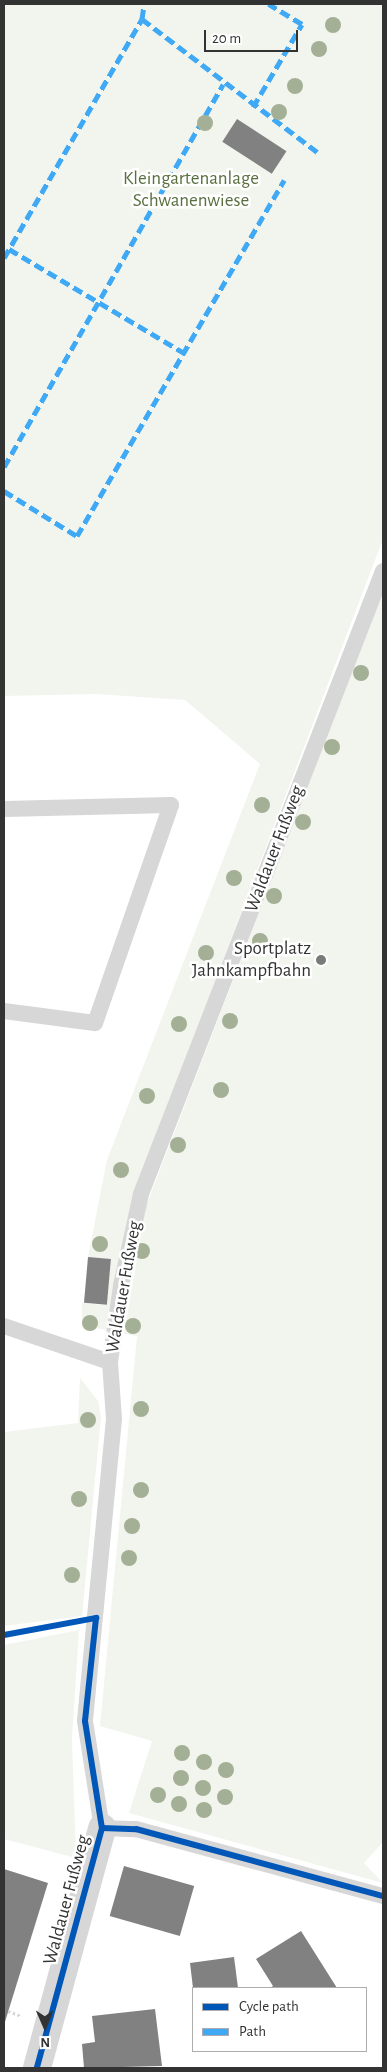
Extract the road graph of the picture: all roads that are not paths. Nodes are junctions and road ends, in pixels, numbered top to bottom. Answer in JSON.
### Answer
{"nodes":[{"id":1,"x":383,"y":571,"type":"edge"},
{"id":2,"x":4,"y":809,"type":"edge"},
{"id":3,"x":4,"y":1011,"type":"edge"},
{"id":4,"x":4,"y":1326,"type":"edge"},
{"id":5,"x":110,"y":1362,"type":"junction"},
{"id":6,"x":102,"y":1828,"type":"junction"},
{"id":7,"x":383,"y":1896,"type":"edge"},
{"id":8,"x":37,"y":2068,"type":"edge"}],
"edges":[{"from":1,"to":5,"type":"lane","name":"Waldauer Fußweg"},
{"from":2,"to":3,"type":"lane"},
{"from":4,"to":5,"type":"lane"},
{"from":5,"to":6,"type":"lane","name":"Waldauer Fußweg"},
{"from":6,"to":7,"type":"lane"},
{"from":6,"to":8,"type":"street","name":"Waldauer Fußweg"}]}
